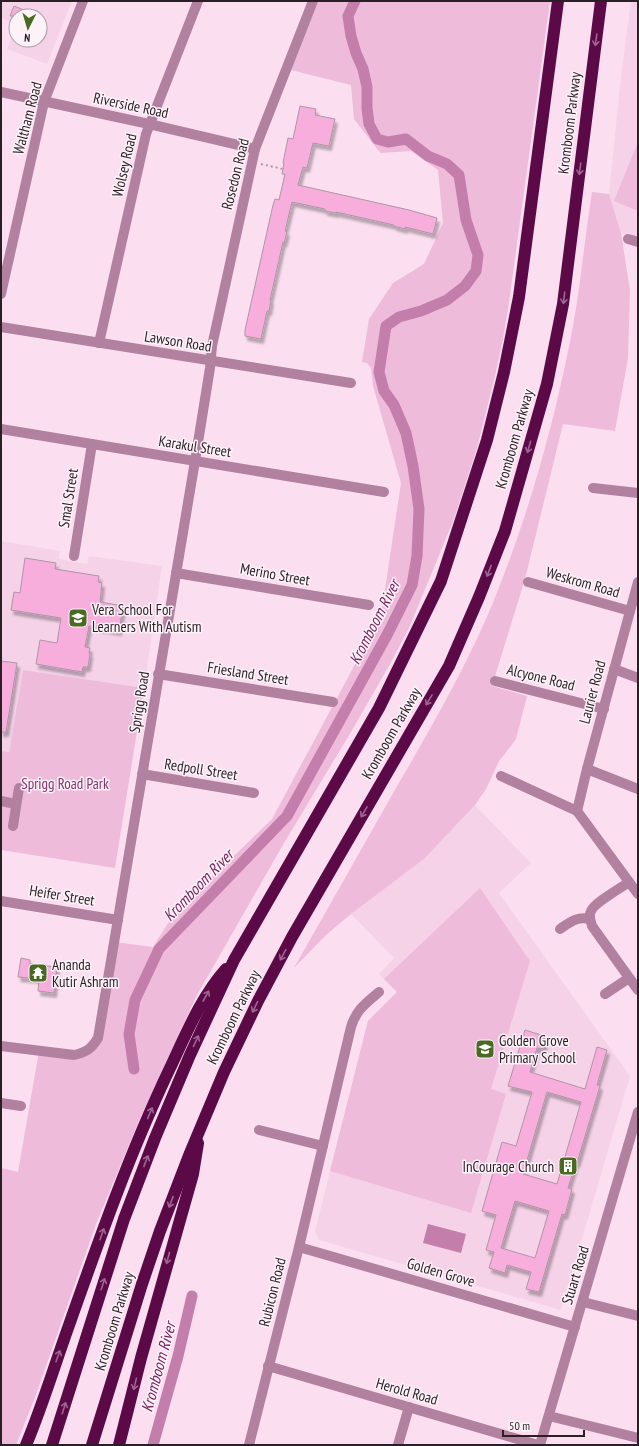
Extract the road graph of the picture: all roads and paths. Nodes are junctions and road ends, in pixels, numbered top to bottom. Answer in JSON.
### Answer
{"nodes":[{"id":1,"x":84,"y":1,"type":"edge"},
{"id":2,"x":198,"y":1,"type":"edge"},
{"id":3,"x":313,"y":1,"type":"edge"},
{"id":4,"x":558,"y":1,"type":"edge"},
{"id":5,"x":601,"y":1,"type":"edge"},
{"id":6,"x":1,"y":92,"type":"edge"},
{"id":7,"x":44,"y":102,"type":"junction"},
{"id":8,"x":149,"y":124,"type":"junction"},
{"id":9,"x":255,"y":149,"type":"junction"},
{"id":10,"x":252,"y":162,"type":"junction"},
{"id":11,"x":283,"y":170,"type":"dead end"},
{"id":12,"x":1,"y":294,"type":"edge"},
{"id":13,"x":1,"y":327,"type":"edge"},
{"id":14,"x":99,"y":343,"type":"junction"},
{"id":15,"x":211,"y":361,"type":"junction"},
{"id":16,"x":351,"y":383,"type":"dead end"},
{"id":17,"x":1,"y":429,"type":"edge"},
{"id":18,"x":92,"y":444,"type":"junction"},
{"id":19,"x":195,"y":461,"type":"junction"},
{"id":20,"x":593,"y":488,"type":"dead end"},
{"id":21,"x":384,"y":492,"type":"dead end"},
{"id":22,"x":638,"y":492,"type":"edge"},
{"id":23,"x":74,"y":556,"type":"dead end"},
{"id":24,"x":176,"y":573,"type":"junction"},
{"id":25,"x":528,"y":582,"type":"dead end"},
{"id":26,"x":638,"y":582,"type":"edge"},
{"id":27,"x":369,"y":605,"type":"dead end"},
{"id":28,"x":630,"y":611,"type":"junction"},
{"id":29,"x":614,"y":668,"type":"junction"},
{"id":30,"x":158,"y":674,"type":"junction"},
{"id":31,"x":638,"y":678,"type":"edge"},
{"id":32,"x":494,"y":681,"type":"dead end"},
{"id":33,"x":333,"y":702,"type":"dead end"},
{"id":34,"x":604,"y":709,"type":"junction"},
{"id":35,"x":587,"y":769,"type":"junction"},
{"id":36,"x":142,"y":774,"type":"junction"},
{"id":37,"x":501,"y":776,"type":"dead end"},
{"id":38,"x":19,"y":788,"type":"dead end"},
{"id":39,"x":638,"y":790,"type":"edge"},
{"id":40,"x":254,"y":793,"type":"dead end"},
{"id":41,"x":1,"y":801,"type":"edge"},
{"id":42,"x":16,"y":804,"type":"junction"},
{"id":43,"x":577,"y":811,"type":"junction"},
{"id":44,"x":13,"y":826,"type":"dead end"},
{"id":45,"x":629,"y":882,"type":"junction"},
{"id":46,"x":638,"y":894,"type":"edge"},
{"id":47,"x":1,"y":901,"type":"edge"},
{"id":48,"x":590,"y":919,"type":"junction"},
{"id":49,"x":118,"y":920,"type":"junction"},
{"id":50,"x":560,"y":929,"type":"dead end"},
{"id":51,"x":234,"y":960,"type":"junction"},
{"id":52,"x":629,"y":978,"type":"junction"},
{"id":53,"x":638,"y":990,"type":"edge"},
{"id":54,"x":379,"y":992,"type":"dead end"},
{"id":55,"x":605,"y":994,"type":"dead end"},
{"id":56,"x":1,"y":1046,"type":"edge"},
{"id":57,"x":1,"y":1103,"type":"edge"},
{"id":58,"x":20,"y":1106,"type":"dead end"},
{"id":59,"x":638,"y":1112,"type":"edge"},
{"id":60,"x":200,"y":1126,"type":"junction"},
{"id":61,"x":636,"y":1128,"type":"edge"},
{"id":62,"x":259,"y":1130,"type":"dead end"},
{"id":63,"x":323,"y":1146,"type":"junction"},
{"id":64,"x":299,"y":1247,"type":"junction"},
{"id":65,"x":583,"y":1302,"type":"junction"},
{"id":66,"x":638,"y":1316,"type":"edge"},
{"id":67,"x":575,"y":1327,"type":"junction"},
{"id":68,"x":268,"y":1366,"type":"junction"},
{"id":69,"x":409,"y":1407,"type":"junction"},
{"id":70,"x":549,"y":1416,"type":"junction"},
{"id":71,"x":638,"y":1438,"type":"edge"},
{"id":72,"x":26,"y":1445,"type":"edge"},
{"id":73,"x":52,"y":1445,"type":"edge"},
{"id":74,"x":92,"y":1445,"type":"edge"},
{"id":75,"x":119,"y":1445,"type":"edge"},
{"id":76,"x":249,"y":1445,"type":"edge"},
{"id":77,"x":398,"y":1445,"type":"edge"},
{"id":78,"x":539,"y":1445,"type":"edge"}],
"edges":[{"from":1,"to":7,"type":"street","name":"Waltham Road"},
{"from":2,"to":8,"type":"street","name":"Wolsey Road"},
{"from":3,"to":9,"type":"street","name":"Rosedon Road"},
{"from":4,"to":51,"type":"highway","name":"Kromboom Parkway"},
{"from":5,"to":60,"type":"highway","name":"Kromboom Parkway","one_way":true},
{"from":6,"to":7,"type":"street","name":"Riverside Road"},
{"from":7,"to":8,"type":"street","name":"Riverside Road"},
{"from":7,"to":12,"type":"street","name":"Waltham Road"},
{"from":8,"to":9,"type":"street","name":"Riverside Road"},
{"from":8,"to":14,"type":"street","name":"Wolsey Road"},
{"from":9,"to":10,"type":"street","name":"Rosedon Road"},
{"from":10,"to":11,"type":"path"},
{"from":10,"to":15,"type":"street","name":"Rosedon Road"},
{"from":13,"to":14,"type":"street","name":"Lawson Road"},
{"from":14,"to":15,"type":"street","name":"Lawson Road"},
{"from":15,"to":16,"type":"street","name":"Lawson Road"},
{"from":15,"to":19,"type":"street","name":"Sprigg Road"},
{"from":17,"to":18,"type":"street","name":"Karakul Street"},
{"from":18,"to":19,"type":"street","name":"Karakul Street"},
{"from":18,"to":23,"type":"street","name":"Smal Street"},
{"from":19,"to":21,"type":"street","name":"Karakul Street"},
{"from":19,"to":24,"type":"street","name":"Sprigg Road"},
{"from":20,"to":22,"type":"street"},
{"from":24,"to":27,"type":"street","name":"Merino Street"},
{"from":24,"to":30,"type":"street","name":"Sprigg Road"},
{"from":25,"to":28,"type":"street","name":"Weskrom Road"},
{"from":26,"to":28,"type":"street","name":"Laurier Road"},
{"from":28,"to":29,"type":"street","name":"Laurier Road"},
{"from":29,"to":31,"type":"street"},
{"from":29,"to":34,"type":"street","name":"Laurier Road"},
{"from":30,"to":33,"type":"street","name":"Friesland Street"},
{"from":30,"to":36,"type":"street","name":"Sprigg Road"},
{"from":32,"to":34,"type":"street","name":"Alcyone Road"},
{"from":34,"to":35,"type":"street","name":"Laurier Road"},
{"from":35,"to":39,"type":"street"},
{"from":35,"to":43,"type":"street","name":"Laurier Road"},
{"from":36,"to":40,"type":"street","name":"Redpoll Street"},
{"from":36,"to":49,"type":"street","name":"Sprigg Road"},
{"from":37,"to":43,"type":"street"},
{"from":38,"to":42,"type":"street"},
{"from":41,"to":42,"type":"street"},
{"from":42,"to":44,"type":"street"},
{"from":43,"to":45,"type":"street"},
{"from":45,"to":46,"type":"street"},
{"from":45,"to":48,"type":"street"},
{"from":47,"to":49,"type":"street","name":"Heifer Street"},
{"from":48,"to":50,"type":"street"},
{"from":48,"to":52,"type":"street"},
{"from":49,"to":56,"type":"street","name":"Sprigg Road"},
{"from":72,"to":51,"type":"highway","one_way":true},
{"from":73,"to":51,"type":"highway","name":"Kromboom Parkway","one_way":true},
{"from":52,"to":53,"type":"street"},
{"from":52,"to":55,"type":"street"},
{"from":54,"to":63,"type":"street","name":"Rubicon Road"},
{"from":57,"to":58,"type":"street"},
{"from":59,"to":61,"type":"street","name":"Stuart Road"},
{"from":60,"to":74,"type":"highway","name":"Kromboom Parkway","one_way":true},
{"from":60,"to":75,"type":"highway","one_way":true},
{"from":61,"to":65,"type":"street","name":"Stuart Road"},
{"from":62,"to":63,"type":"street"},
{"from":63,"to":64,"type":"street","name":"Rubicon Road"},
{"from":64,"to":67,"type":"street","name":"Golden Grove"},
{"from":64,"to":68,"type":"street","name":"Rubicon Road"},
{"from":65,"to":66,"type":"street"},
{"from":65,"to":67,"type":"street","name":"Stuart Road"},
{"from":67,"to":70,"type":"street","name":"Stuart Road"},
{"from":68,"to":69,"type":"street","name":"Herold Road"},
{"from":68,"to":76,"type":"street","name":"Rubicon Road"},
{"from":69,"to":77,"type":"street"},
{"from":69,"to":78,"type":"street","name":"Herold Road"},
{"from":70,"to":71,"type":"street"},
{"from":70,"to":78,"type":"street","name":"Stuart Road"}]}
